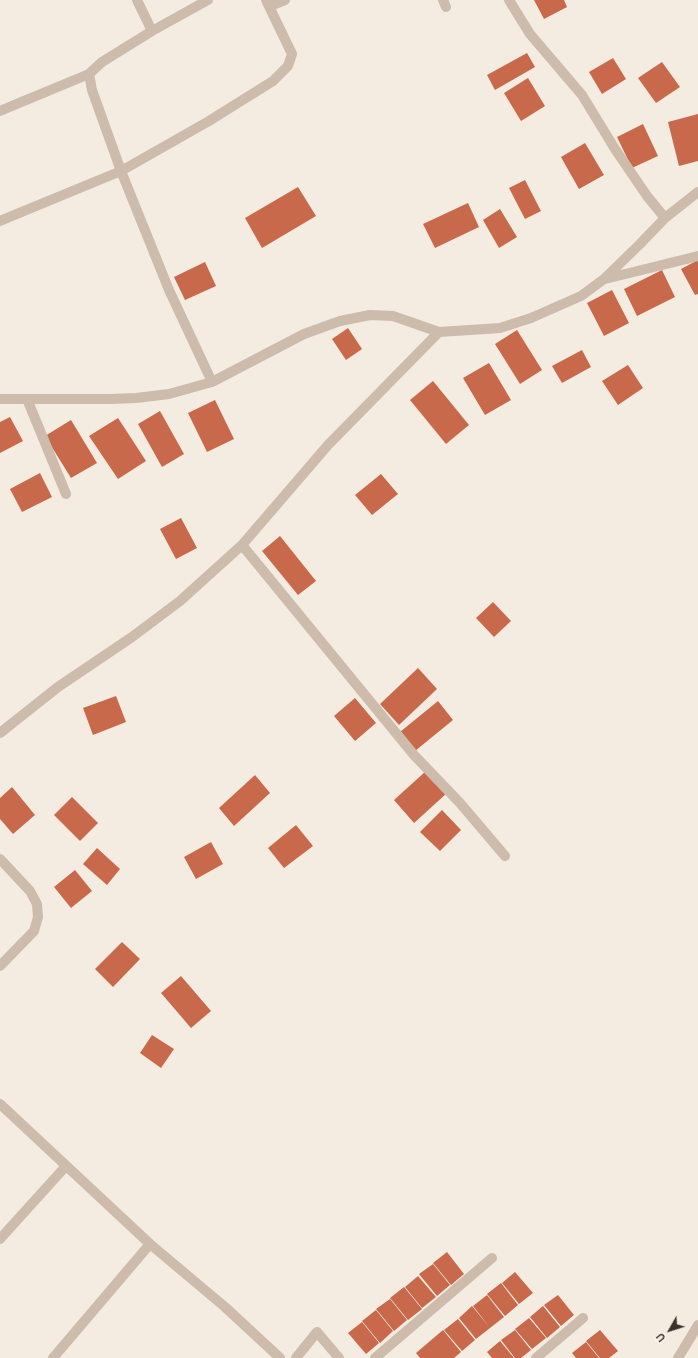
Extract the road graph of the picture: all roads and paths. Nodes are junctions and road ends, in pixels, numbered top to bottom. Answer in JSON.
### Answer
{"nodes":[{"id":1,"x":137,"y":0,"type":"edge"},
{"id":2,"x":208,"y":0,"type":"edge"},
{"id":3,"x":285,"y":0,"type":"edge"},
{"id":4,"x":509,"y":0,"type":"edge"},
{"id":5,"x":268,"y":3,"type":"edge"},
{"id":6,"x":152,"y":31,"type":"junction"},
{"id":7,"x":89,"y":74,"type":"junction"},
{"id":8,"x":0,"y":111,"type":"edge"},
{"id":9,"x":121,"y":170,"type":"junction"},
{"id":10,"x":698,"y":192,"type":"edge"},
{"id":11,"x":665,"y":218,"type":"junction"},
{"id":12,"x":0,"y":221,"type":"edge"},
{"id":13,"x":698,"y":256,"type":"edge"},
{"id":14,"x":604,"y":279,"type":"junction"},
{"id":15,"x":439,"y":332,"type":"junction"},
{"id":16,"x":212,"y":382,"type":"junction"},
{"id":17,"x":0,"y":398,"type":"edge"},
{"id":18,"x":27,"y":399,"type":"junction"},
{"id":19,"x":66,"y":494,"type":"dead end"},
{"id":20,"x":242,"y":546,"type":"junction"},
{"id":21,"x":0,"y":733,"type":"edge"},
{"id":22,"x":505,"y":856,"type":"dead end"},
{"id":23,"x":0,"y":859,"type":"edge"},
{"id":24,"x":0,"y":966,"type":"edge"},
{"id":25,"x":0,"y":1104,"type":"edge"},
{"id":26,"x":66,"y":1166,"type":"junction"},
{"id":27,"x":0,"y":1239,"type":"edge"},
{"id":28,"x":150,"y":1244,"type":"junction"},
{"id":29,"x":492,"y":1258,"type":"dead end"},
{"id":30,"x":583,"y":1318,"type":"dead end"},
{"id":31,"x":698,"y":1325,"type":"edge"},
{"id":32,"x":54,"y":1358,"type":"edge"},
{"id":33,"x":280,"y":1358,"type":"edge"},
{"id":34,"x":296,"y":1358,"type":"edge"},
{"id":35,"x":339,"y":1358,"type":"edge"},
{"id":36,"x":375,"y":1358,"type":"edge"},
{"id":37,"x":536,"y":1358,"type":"edge"},
{"id":38,"x":678,"y":1358,"type":"edge"}],
"edges":[{"from":1,"to":6,"type":"street"},
{"from":2,"to":6,"type":"street"},
{"from":3,"to":5,"type":"street"},
{"from":4,"to":11,"type":"street"},
{"from":5,"to":9,"type":"street"},
{"from":6,"to":7,"type":"street"},
{"from":7,"to":8,"type":"street"},
{"from":7,"to":9,"type":"street"},
{"from":9,"to":12,"type":"street"},
{"from":9,"to":16,"type":"street"},
{"from":10,"to":11,"type":"street"},
{"from":11,"to":14,"type":"street"},
{"from":13,"to":14,"type":"street"},
{"from":14,"to":15,"type":"street"},
{"from":15,"to":16,"type":"street"},
{"from":15,"to":20,"type":"street"},
{"from":16,"to":18,"type":"street"},
{"from":17,"to":18,"type":"street"},
{"from":18,"to":19,"type":"street"},
{"from":20,"to":21,"type":"street"},
{"from":20,"to":22,"type":"street"},
{"from":23,"to":24,"type":"street"},
{"from":25,"to":26,"type":"street"},
{"from":26,"to":27,"type":"street"},
{"from":26,"to":28,"type":"street"},
{"from":28,"to":32,"type":"street"},
{"from":28,"to":33,"type":"street"},
{"from":29,"to":36,"type":"street"},
{"from":30,"to":37,"type":"street"},
{"from":31,"to":38,"type":"street"},
{"from":34,"to":35,"type":"street"}]}
